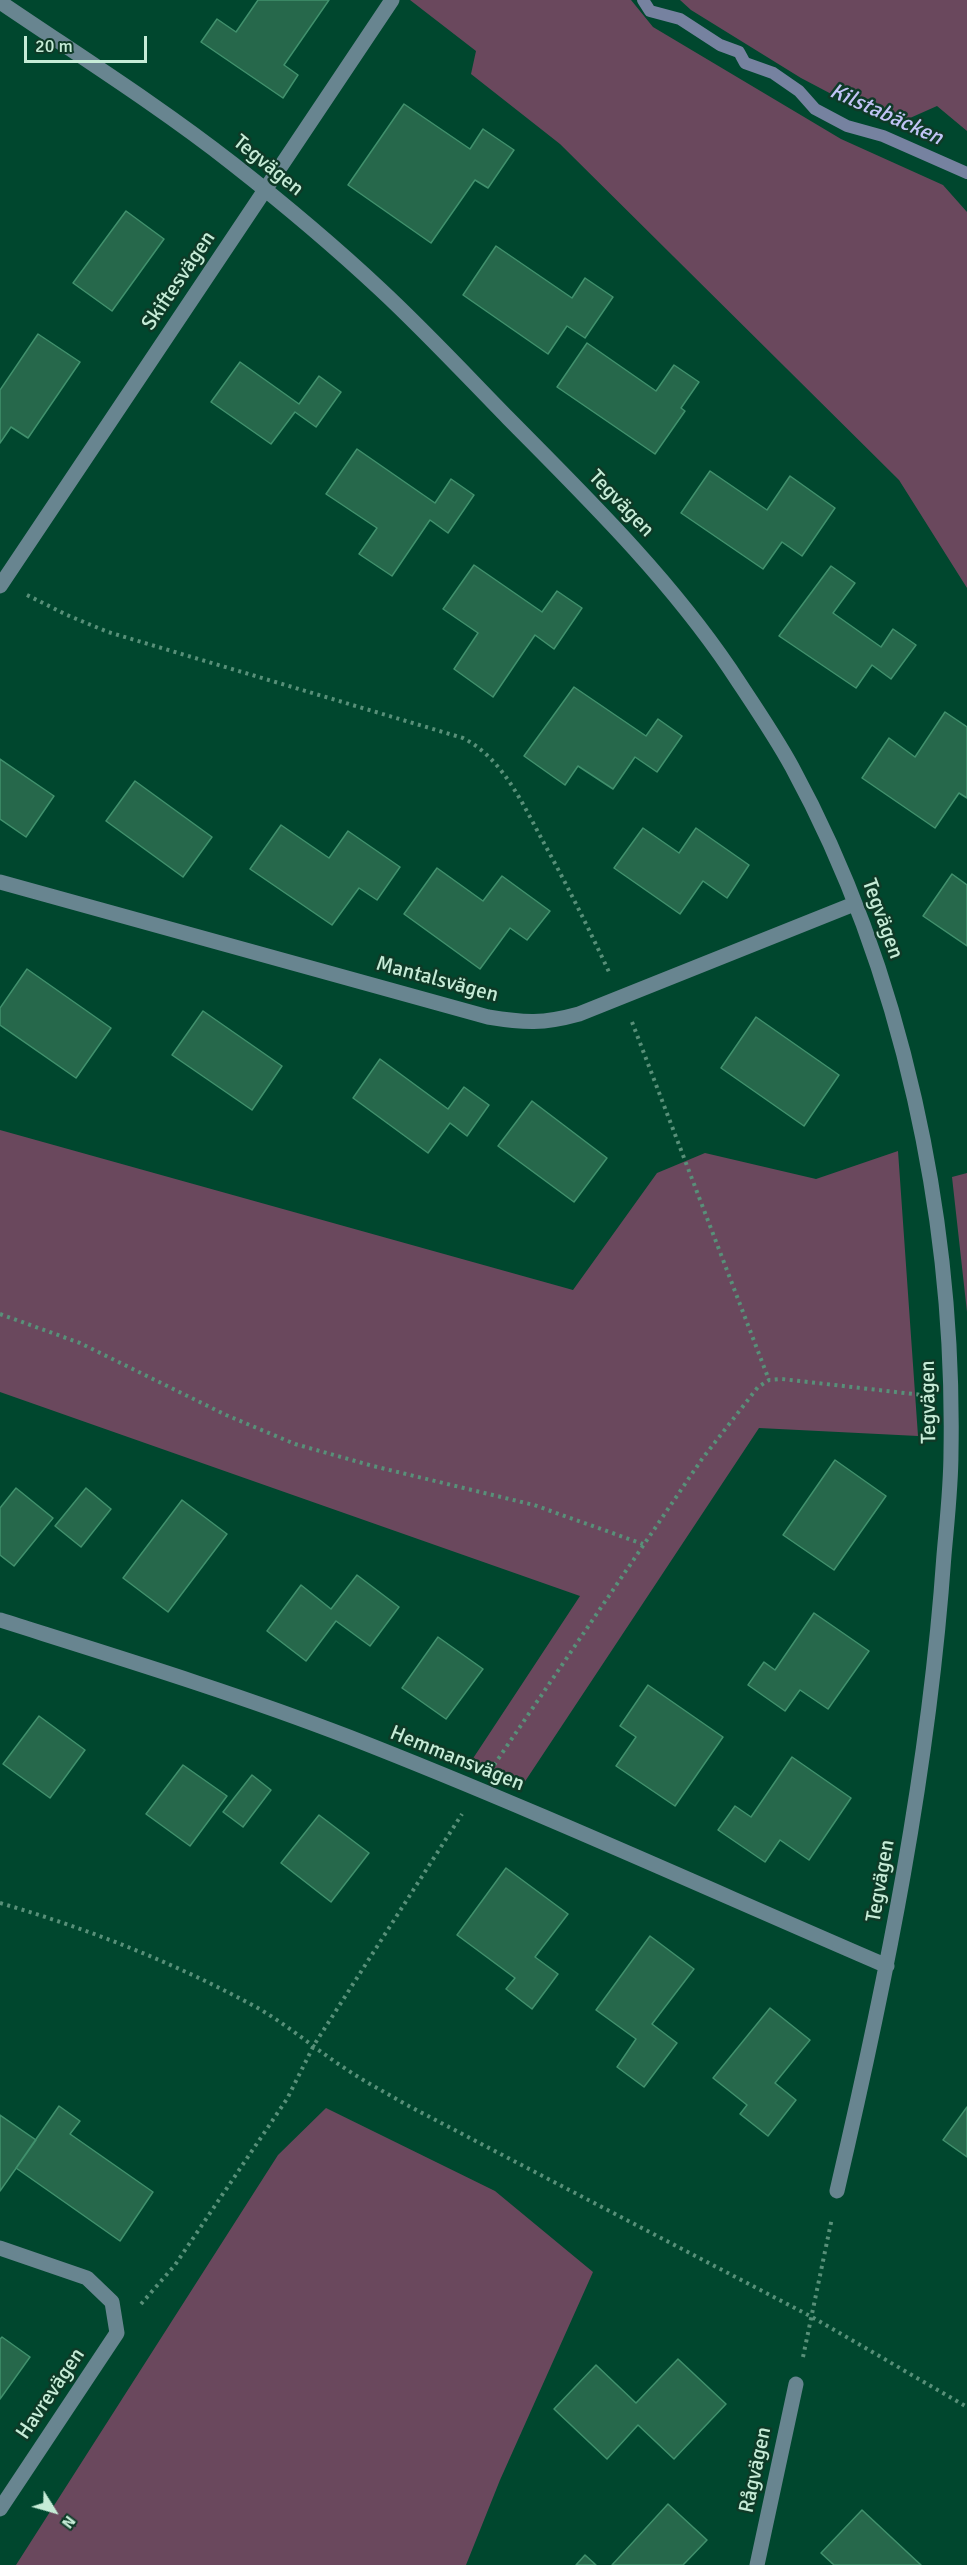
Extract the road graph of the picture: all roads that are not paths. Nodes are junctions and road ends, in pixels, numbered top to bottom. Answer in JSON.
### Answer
{"nodes":[{"id":1,"x":393,"y":0,"type":"edge"},
{"id":2,"x":0,"y":2,"type":"edge"},
{"id":3,"x":265,"y":190,"type":"junction"},
{"id":4,"x":1,"y":584,"type":"edge"},
{"id":5,"x":0,"y":882,"type":"edge"},
{"id":6,"x":854,"y":904,"type":"junction"},
{"id":7,"x":0,"y":1620,"type":"edge"},
{"id":8,"x":887,"y":1966,"type":"junction"},
{"id":9,"x":837,"y":2190,"type":"road end"},
{"id":10,"x":0,"y":2248,"type":"edge"},
{"id":11,"x":796,"y":2384,"type":"road end"},
{"id":12,"x":0,"y":2509,"type":"edge"},
{"id":13,"x":757,"y":2565,"type":"edge"}],
"edges":[{"from":1,"to":3,"type":"street","name":"Skiftesvägen"},
{"from":2,"to":3,"type":"street","name":"Tegvägen"},
{"from":3,"to":4,"type":"street","name":"Skiftesvägen"},
{"from":3,"to":6,"type":"street","name":"Tegvägen"},
{"from":5,"to":6,"type":"street","name":"Mantalsvägen"},
{"from":6,"to":8,"type":"street","name":"Tegvägen"},
{"from":7,"to":8,"type":"street","name":"Hemmansvägen"},
{"from":8,"to":9,"type":"street","name":"Tegvägen"},
{"from":10,"to":12,"type":"street","name":"Havrevägen"},
{"from":11,"to":13,"type":"street","name":"Rågvägen"}]}
